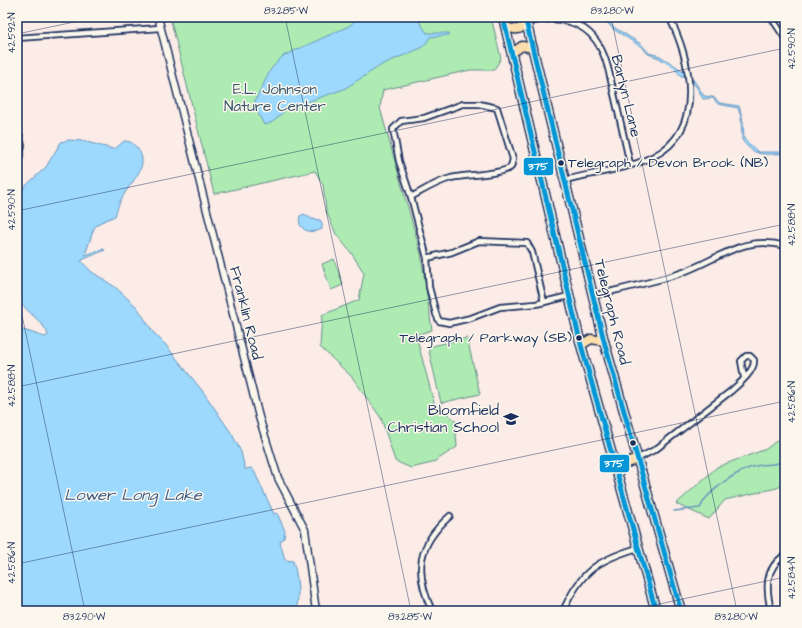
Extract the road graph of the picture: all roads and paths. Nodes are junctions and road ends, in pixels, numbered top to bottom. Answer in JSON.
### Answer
{"nodes":[{"id":1,"x":158,"y":17,"type":"edge"},
{"id":2,"x":503,"y":17,"type":"edge"},
{"id":3,"x":669,"y":17,"type":"edge"},
{"id":4,"x":771,"y":17,"type":"edge"},
{"id":5,"x":526,"y":20,"type":"edge"},
{"id":6,"x":506,"y":27,"type":"junction"},
{"id":7,"x":160,"y":28,"type":"junction"},
{"id":8,"x":17,"y":38,"type":"edge"},
{"id":9,"x":785,"y":38,"type":"edge"},
{"id":10,"x":533,"y":48,"type":"junction"},
{"id":11,"x":512,"y":53,"type":"junction"},
{"id":12,"x":17,"y":125,"type":"edge"},
{"id":13,"x":630,"y":164,"type":"junction"},
{"id":14,"x":17,"y":169,"type":"edge"},
{"id":15,"x":565,"y":180,"type":"junction"},
{"id":16,"x":411,"y":197,"type":"junction"},
{"id":17,"x":785,"y":246,"type":"edge"},
{"id":18,"x":427,"y":258,"type":"junction"},
{"id":19,"x":569,"y":296,"type":"junction"},
{"id":20,"x":592,"y":296,"type":"junction"},
{"id":21,"x":544,"y":302,"type":"junction"},
{"id":22,"x":604,"y":341,"type":"junction"},
{"id":23,"x":581,"y":345,"type":"junction"},
{"id":24,"x":744,"y":377,"type":"dead end"},
{"id":25,"x":637,"y":459,"type":"junction"},
{"id":26,"x":614,"y":461,"type":"junction"},
{"id":27,"x":450,"y":516,"type":"dead end"},
{"id":28,"x":638,"y":548,"type":"junction"},
{"id":29,"x":785,"y":554,"type":"edge"},
{"id":30,"x":316,"y":611,"type":"edge"},
{"id":31,"x":432,"y":611,"type":"edge"},
{"id":32,"x":564,"y":611,"type":"edge"},
{"id":33,"x":656,"y":611,"type":"edge"},
{"id":34,"x":681,"y":611,"type":"edge"},
{"id":35,"x":771,"y":611,"type":"edge"}],
"edges":[{"from":1,"to":7,"type":"street","name":"Franklin Road"},
{"from":2,"to":6,"type":"highway"},
{"from":3,"to":13,"type":"street"},
{"from":4,"to":9,"type":"street"},
{"from":5,"to":6,"type":"highway"},
{"from":5,"to":10,"type":"highway","name":"Telegraph Road"},
{"from":5,"to":13,"type":"street","name":"Barlyn Lane"},
{"from":6,"to":11,"type":"highway"},
{"from":7,"to":8,"type":"street"},
{"from":7,"to":30,"type":"street","name":"Franklin Road"},
{"from":10,"to":11,"type":"highway"},
{"from":10,"to":15,"type":"highway","name":"Telegraph Road"},
{"from":11,"to":19,"type":"highway"},
{"from":12,"to":14,"type":"street"},
{"from":13,"to":15,"type":"street"},
{"from":15,"to":20,"type":"highway","name":"Telegraph Road"},
{"from":16,"to":16,"type":"street"},
{"from":16,"to":18,"type":"street"},
{"from":17,"to":20,"type":"street"},
{"from":18,"to":21,"type":"street"},
{"from":18,"to":21,"type":"street"},
{"from":19,"to":21,"type":"street"},
{"from":19,"to":23,"type":"highway"},
{"from":20,"to":22,"type":"highway","name":"Telegraph Road"},
{"from":22,"to":23,"type":"highway"},
{"from":22,"to":25,"type":"highway","name":"Telegraph Road"},
{"from":23,"to":26,"type":"highway"},
{"from":24,"to":25,"type":"street"},
{"from":25,"to":26,"type":"highway"},
{"from":25,"to":34,"type":"highway","name":"Telegraph Road"},
{"from":26,"to":28,"type":"highway"},
{"from":27,"to":31,"type":"street"},
{"from":28,"to":32,"type":"street"},
{"from":28,"to":33,"type":"highway"},
{"from":29,"to":35,"type":"street"}]}
